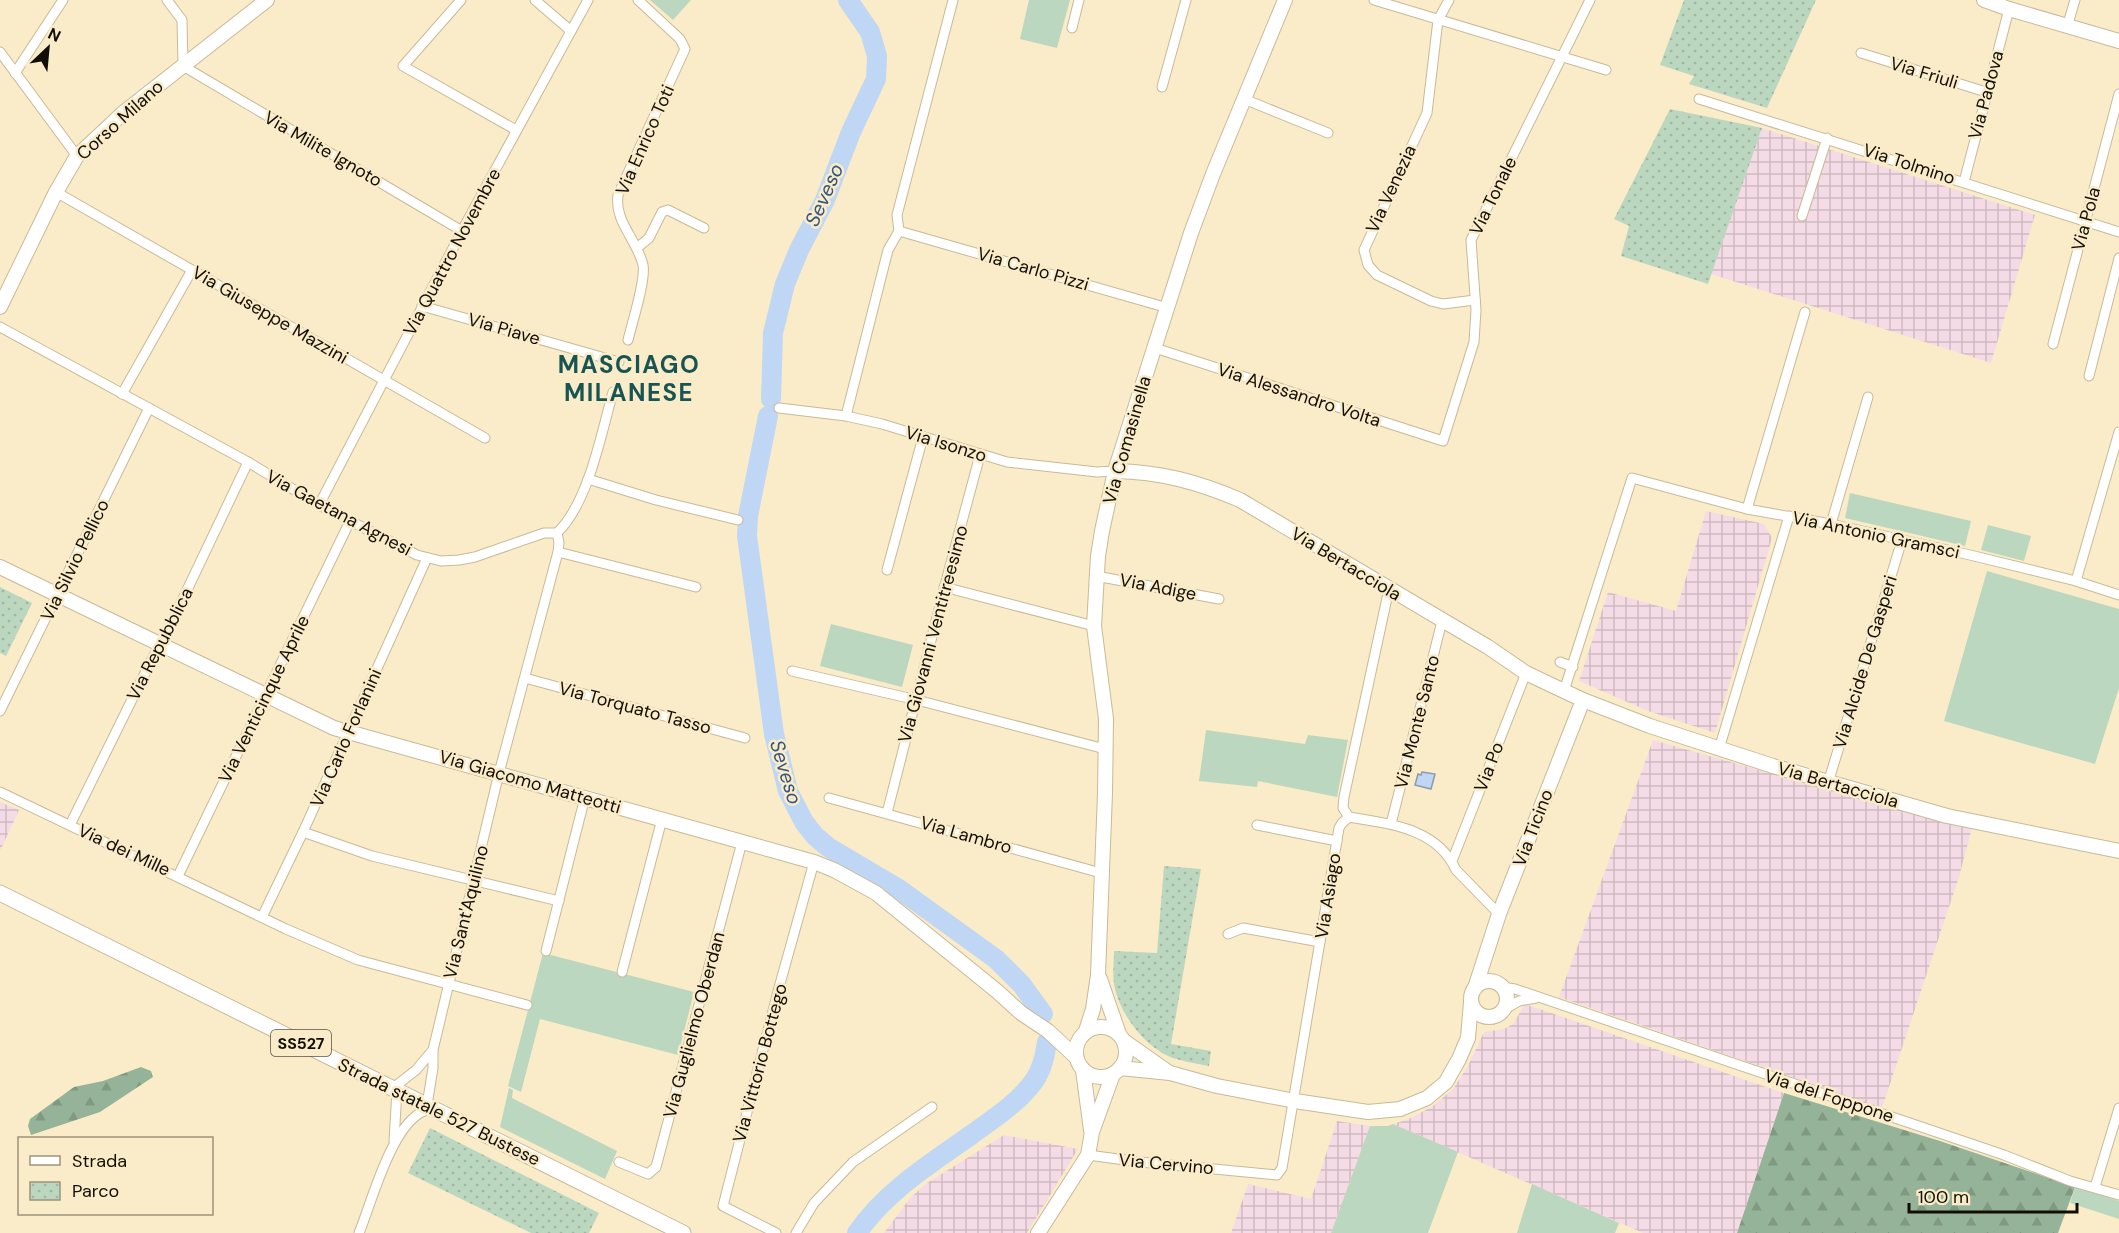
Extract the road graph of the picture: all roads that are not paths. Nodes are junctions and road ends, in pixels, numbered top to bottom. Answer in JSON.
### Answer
{"nodes":[{"id":1,"x":63,"y":0,"type":"edge"},
{"id":2,"x":167,"y":0,"type":"edge"},
{"id":3,"x":267,"y":0,"type":"edge"},
{"id":4,"x":461,"y":0,"type":"edge"},
{"id":5,"x":535,"y":0,"type":"edge"},
{"id":6,"x":588,"y":0,"type":"edge"},
{"id":7,"x":638,"y":0,"type":"edge"},
{"id":8,"x":953,"y":0,"type":"edge"},
{"id":9,"x":1079,"y":0,"type":"edge"},
{"id":10,"x":1186,"y":0,"type":"edge"},
{"id":11,"x":1285,"y":0,"type":"edge"},
{"id":12,"x":1374,"y":0,"type":"edge"},
{"id":13,"x":1449,"y":0,"type":"edge"},
{"id":14,"x":1590,"y":0,"type":"edge"},
{"id":15,"x":1984,"y":0,"type":"edge"},
{"id":16,"x":2075,"y":0,"type":"edge"},
{"id":17,"x":2009,"y":9,"type":"junction"},
{"id":18,"x":1438,"y":20,"type":"junction"},
{"id":19,"x":2067,"y":27,"type":"junction"},
{"id":20,"x":1071,"y":28,"type":"dead end"},
{"id":21,"x":571,"y":31,"type":"junction"},
{"id":22,"x":2119,"y":41,"type":"edge"},
{"id":23,"x":0,"y":52,"type":"edge"},
{"id":24,"x":1862,"y":53,"type":"dead end"},
{"id":25,"x":1562,"y":57,"type":"junction"},
{"id":26,"x":183,"y":66,"type":"junction"},
{"id":27,"x":1606,"y":70,"type":"dead end"},
{"id":28,"x":15,"y":73,"type":"junction"},
{"id":29,"x":1162,"y":87,"type":"dead end"},
{"id":30,"x":1986,"y":92,"type":"junction"},
{"id":31,"x":2119,"y":94,"type":"edge"},
{"id":32,"x":1244,"y":99,"type":"junction"},
{"id":33,"x":1699,"y":99,"type":"dead end"},
{"id":34,"x":516,"y":130,"type":"junction"},
{"id":35,"x":1328,"y":133,"type":"dead end"},
{"id":36,"x":1827,"y":138,"type":"junction"},
{"id":37,"x":77,"y":156,"type":"junction"},
{"id":38,"x":1964,"y":182,"type":"junction"},
{"id":39,"x":56,"y":192,"type":"junction"},
{"id":40,"x":1802,"y":216,"type":"dead end"},
{"id":41,"x":2086,"y":220,"type":"junction"},
{"id":42,"x":704,"y":228,"type":"dead end"},
{"id":43,"x":462,"y":231,"type":"junction"},
{"id":44,"x":899,"y":231,"type":"junction"},
{"id":45,"x":2119,"y":232,"type":"edge"},
{"id":46,"x":638,"y":247,"type":"junction"},
{"id":47,"x":2119,"y":258,"type":"edge"},
{"id":48,"x":192,"y":270,"type":"junction"},
{"id":49,"x":1475,"y":300,"type":"junction"},
{"id":50,"x":422,"y":306,"type":"junction"},
{"id":51,"x":0,"y":307,"type":"edge"},
{"id":52,"x":1168,"y":308,"type":"junction"},
{"id":53,"x":1804,"y":312,"type":"dead end"},
{"id":54,"x":0,"y":327,"type":"edge"},
{"id":55,"x":628,"y":340,"type":"dead end"},
{"id":56,"x":2053,"y":344,"type":"dead end"},
{"id":57,"x":1155,"y":348,"type":"junction"},
{"id":58,"x":619,"y":362,"type":"dead end"},
{"id":59,"x":2089,"y":376,"type":"dead end"},
{"id":60,"x":383,"y":380,"type":"junction"},
{"id":61,"x":613,"y":392,"type":"dead end"},
{"id":62,"x":122,"y":394,"type":"junction"},
{"id":63,"x":1868,"y":397,"type":"dead end"},
{"id":64,"x":149,"y":408,"type":"junction"},
{"id":65,"x":779,"y":408,"type":"dead end"},
{"id":66,"x":846,"y":416,"type":"junction"},
{"id":67,"x":2119,"y":432,"type":"edge"},
{"id":68,"x":923,"y":437,"type":"junction"},
{"id":69,"x":485,"y":438,"type":"dead end"},
{"id":70,"x":1443,"y":441,"type":"joint"},
{"id":71,"x":980,"y":455,"type":"junction"},
{"id":72,"x":248,"y":462,"type":"junction"},
{"id":73,"x":1114,"y":471,"type":"junction"},
{"id":74,"x":588,"y":479,"type":"junction"},
{"id":75,"x":319,"y":505,"type":"junction"},
{"id":76,"x":1747,"y":509,"type":"junction"},
{"id":77,"x":1789,"y":516,"type":"junction"},
{"id":78,"x":738,"y":520,"type":"dead end"},
{"id":79,"x":350,"y":521,"type":"junction"},
{"id":80,"x":1831,"y":524,"type":"junction"},
{"id":81,"x":557,"y":533,"type":"junction"},
{"id":82,"x":1902,"y":540,"type":"junction"},
{"id":83,"x":558,"y":552,"type":"junction"},
{"id":84,"x":427,"y":558,"type":"junction"},
{"id":85,"x":0,"y":567,"type":"edge"},
{"id":86,"x":887,"y":570,"type":"dead end"},
{"id":87,"x":1096,"y":576,"type":"junction"},
{"id":88,"x":2076,"y":581,"type":"junction"},
{"id":89,"x":696,"y":587,"type":"dead end"},
{"id":90,"x":944,"y":587,"type":"junction"},
{"id":91,"x":1390,"y":590,"type":"junction"},
{"id":92,"x":58,"y":595,"type":"junction"},
{"id":93,"x":2119,"y":595,"type":"edge"},
{"id":94,"x":1219,"y":599,"type":"dead end"},
{"id":95,"x":1442,"y":621,"type":"junction"},
{"id":96,"x":1094,"y":626,"type":"junction"},
{"id":97,"x":160,"y":644,"type":"junction"},
{"id":98,"x":1560,"y":662,"type":"dead end"},
{"id":99,"x":1573,"y":667,"type":"junction"},
{"id":100,"x":792,"y":671,"type":"dead end"},
{"id":101,"x":1526,"y":673,"type":"junction"},
{"id":102,"x":525,"y":678,"type":"junction"},
{"id":103,"x":1564,"y":691,"type":"junction"},
{"id":104,"x":266,"y":695,"type":"junction"},
{"id":105,"x":917,"y":700,"type":"junction"},
{"id":106,"x":1583,"y":700,"type":"junction"},
{"id":107,"x":0,"y":711,"type":"edge"},
{"id":108,"x":348,"y":732,"type":"junction"},
{"id":109,"x":745,"y":738,"type":"dead end"},
{"id":110,"x":1105,"y":749,"type":"junction"},
{"id":111,"x":1719,"y":749,"type":"junction"},
{"id":112,"x":499,"y":773,"type":"junction"},
{"id":113,"x":1828,"y":783,"type":"junction"},
{"id":114,"x":0,"y":792,"type":"edge"},
{"id":115,"x":585,"y":797,"type":"junction"},
{"id":116,"x":829,"y":798,"type":"dead end"},
{"id":117,"x":887,"y":813,"type":"junction"},
{"id":118,"x":1349,"y":817,"type":"junction"},
{"id":119,"x":662,"y":819,"type":"junction"},
{"id":120,"x":1391,"y":824,"type":"junction"},
{"id":121,"x":70,"y":825,"type":"junction"},
{"id":122,"x":1257,"y":825,"type":"dead end"},
{"id":123,"x":303,"y":832,"type":"junction"},
{"id":124,"x":1337,"y":841,"type":"junction"},
{"id":125,"x":742,"y":842,"type":"junction"},
{"id":126,"x":2119,"y":850,"type":"edge"},
{"id":127,"x":1452,"y":861,"type":"junction"},
{"id":128,"x":814,"y":862,"type":"junction"},
{"id":129,"x":1101,"y":873,"type":"junction"},
{"id":130,"x":178,"y":876,"type":"junction"},
{"id":131,"x":473,"y":879,"type":"junction"},
{"id":132,"x":0,"y":893,"type":"edge"},
{"id":133,"x":559,"y":901,"type":"junction"},
{"id":134,"x":1499,"y":914,"type":"junction"},
{"id":135,"x":262,"y":917,"type":"junction"},
{"id":136,"x":1228,"y":934,"type":"dead end"},
{"id":137,"x":1320,"y":942,"type":"junction"},
{"id":138,"x":546,"y":951,"type":"dead end"},
{"id":139,"x":1484,"y":957,"type":"junction"},
{"id":140,"x":622,"y":972,"type":"dead end"},
{"id":141,"x":1098,"y":975,"type":"junction"},
{"id":142,"x":448,"y":984,"type":"junction"},
{"id":143,"x":1500,"y":985,"type":"junction"},
{"id":144,"x":1475,"y":988,"type":"junction"},
{"id":145,"x":1538,"y":997,"type":"junction"},
{"id":146,"x":1471,"y":1002,"type":"junction"},
{"id":147,"x":527,"y":1005,"type":"dead end"},
{"id":148,"x":1503,"y":1010,"type":"junction"},
{"id":149,"x":1490,"y":1017,"type":"junction"},
{"id":150,"x":1056,"y":1035,"type":"junction"},
{"id":151,"x":1083,"y":1035,"type":"junction"},
{"id":152,"x":1121,"y":1038,"type":"junction"},
{"id":153,"x":1468,"y":1038,"type":"junction"},
{"id":154,"x":433,"y":1050,"type":"junction"},
{"id":155,"x":1076,"y":1057,"type":"junction"},
{"id":156,"x":1083,"y":1070,"type":"junction"},
{"id":157,"x":1117,"y":1071,"type":"junction"},
{"id":158,"x":1170,"y":1073,"type":"junction"},
{"id":159,"x":395,"y":1090,"type":"junction"},
{"id":160,"x":1295,"y":1101,"type":"junction"},
{"id":161,"x":430,"y":1107,"type":"junction"},
{"id":162,"x":932,"y":1107,"type":"dead end"},
{"id":163,"x":2119,"y":1108,"type":"edge"},
{"id":164,"x":1092,"y":1132,"type":"junction"},
{"id":165,"x":394,"y":1144,"type":"junction"},
{"id":166,"x":1088,"y":1155,"type":"junction"},
{"id":167,"x":619,"y":1162,"type":"dead end"},
{"id":168,"x":1244,"y":1171,"type":"joint"},
{"id":169,"x":2095,"y":1187,"type":"junction"},
{"id":170,"x":2119,"y":1195,"type":"edge"},
{"id":171,"x":359,"y":1233,"type":"edge"},
{"id":172,"x":683,"y":1233,"type":"edge"},
{"id":173,"x":776,"y":1233,"type":"edge"},
{"id":174,"x":796,"y":1233,"type":"edge"},
{"id":175,"x":1038,"y":1233,"type":"edge"}],
"edges":[{"from":1,"to":28,"type":"street"},
{"from":2,"to":26,"type":"street"},
{"from":3,"to":26,"type":"street","name":"Corso Milano"},
{"from":4,"to":34,"type":"street"},
{"from":5,"to":21,"type":"street"},
{"from":6,"to":21,"type":"street","name":"Via Quattro Novembre"},
{"from":7,"to":46,"type":"street","name":"Via Enrico Toti"},
{"from":8,"to":44,"type":"street"},
{"from":9,"to":20,"type":"street"},
{"from":10,"to":29,"type":"street"},
{"from":11,"to":32,"type":"street","name":"Via Comasinella"},
{"from":12,"to":18,"type":"street"},
{"from":13,"to":18,"type":"street","name":"Via Venezia"},
{"from":14,"to":25,"type":"street","name":"Via Tonale"},
{"from":15,"to":17,"type":"street"},
{"from":16,"to":19,"type":"street"},
{"from":17,"to":19,"type":"street"},
{"from":17,"to":30,"type":"street","name":"Via Padova"},
{"from":18,"to":25,"type":"street"},
{"from":18,"to":49,"type":"street","name":"Via Venezia"},
{"from":19,"to":22,"type":"street"},
{"from":21,"to":34,"type":"street","name":"Via Quattro Novembre"},
{"from":23,"to":28,"type":"street"},
{"from":24,"to":30,"type":"street","name":"Via Friuli"},
{"from":25,"to":27,"type":"street"},
{"from":25,"to":49,"type":"street","name":"Via Tonale"},
{"from":26,"to":37,"type":"street","name":"Corso Milano"},
{"from":26,"to":43,"type":"street","name":"Via Milite Ignoto"},
{"from":28,"to":37,"type":"street"},
{"from":30,"to":38,"type":"street","name":"Via Padova"},
{"from":31,"to":41,"type":"street","name":"Via Pola"},
{"from":32,"to":35,"type":"street"},
{"from":32,"to":52,"type":"street","name":"Via Comasinella"},
{"from":33,"to":36,"type":"street","name":"Via Tolmino"},
{"from":34,"to":43,"type":"street","name":"Via Quattro Novembre"},
{"from":36,"to":38,"type":"street","name":"Via Tolmino"},
{"from":36,"to":40,"type":"street"},
{"from":37,"to":39,"type":"street","name":"Corso Milano"},
{"from":38,"to":41,"type":"street","name":"Via Tolmino"},
{"from":39,"to":48,"type":"street","name":"Via Giuseppe Mazzini"},
{"from":39,"to":51,"type":"street","name":"Corso Milano"},
{"from":41,"to":45,"type":"street","name":"Via Tolmino"},
{"from":41,"to":56,"type":"street","name":"Via Pola"},
{"from":42,"to":46,"type":"street"},
{"from":43,"to":50,"type":"street","name":"Via Quattro Novembre"},
{"from":44,"to":52,"type":"street","name":"Via Carlo Pizzi"},
{"from":44,"to":66,"type":"street"},
{"from":46,"to":55,"type":"street","name":"Via Enrico Toti"},
{"from":47,"to":59,"type":"street"},
{"from":48,"to":60,"type":"street","name":"Via Giuseppe Mazzini"},
{"from":48,"to":62,"type":"street"},
{"from":49,"to":70,"type":"street","name":"Via Tonale"},
{"from":50,"to":58,"type":"street","name":"Via Piave"},
{"from":50,"to":60,"type":"street","name":"Via Quattro Novembre"},
{"from":52,"to":57,"type":"street","name":"Via Comasinella"},
{"from":53,"to":76,"type":"street"},
{"from":54,"to":62,"type":"street","name":"Via Gaetana Agnesi"},
{"from":57,"to":70,"type":"street","name":"Via Alessandro Volta"},
{"from":57,"to":73,"type":"street","name":"Via Comasinella"},
{"from":60,"to":69,"type":"street","name":"Via Giuseppe Mazzini"},
{"from":60,"to":75,"type":"street","name":"Via Quattro Novembre"},
{"from":61,"to":74,"type":"street"},
{"from":62,"to":64,"type":"street","name":"Via Gaetana Agnesi"},
{"from":63,"to":80,"type":"street"},
{"from":64,"to":72,"type":"street","name":"Via Gaetana Agnesi"},
{"from":64,"to":92,"type":"street","name":"Via Silvio Pellico"},
{"from":65,"to":66,"type":"street","name":"Via Isonzo"},
{"from":66,"to":68,"type":"street","name":"Via Isonzo"},
{"from":67,"to":88,"type":"street"},
{"from":68,"to":71,"type":"street","name":"Via Isonzo"},
{"from":68,"to":86,"type":"street"},
{"from":71,"to":73,"type":"street","name":"Via Isonzo"},
{"from":71,"to":90,"type":"street","name":"Via Giovanni Ventitreesimo"},
{"from":72,"to":75,"type":"street","name":"Via Gaetana Agnesi"},
{"from":72,"to":97,"type":"street","name":"Via Repubblica"},
{"from":73,"to":87,"type":"street","name":"Via Comasinella"},
{"from":73,"to":91,"type":"street","name":"Via Bertacciola"},
{"from":74,"to":78,"type":"street"},
{"from":74,"to":81,"type":"street"},
{"from":75,"to":79,"type":"street","name":"Via Gaetana Agnesi"},
{"from":76,"to":77,"type":"street","name":"Via Antonio Gramsci"},
{"from":76,"to":99,"type":"street","name":"Via Antonio Gramsci"},
{"from":77,"to":80,"type":"street","name":"Via Antonio Gramsci"},
{"from":77,"to":111,"type":"street"},
{"from":79,"to":84,"type":"street","name":"Via Gaetana Agnesi"},
{"from":79,"to":104,"type":"street","name":"Via Venticinque Aprile"},
{"from":80,"to":82,"type":"street","name":"Via Antonio Gramsci"},
{"from":81,"to":83,"type":"street","name":"Via Sant'Aquilino"},
{"from":81,"to":84,"type":"street","name":"Via Gaetana Agnesi"},
{"from":82,"to":88,"type":"street","name":"Via Antonio Gramsci"},
{"from":82,"to":113,"type":"street","name":"Via Alcide De Gasperi"},
{"from":83,"to":89,"type":"street"},
{"from":83,"to":102,"type":"street","name":"Via Sant'Aquilino"},
{"from":84,"to":108,"type":"street","name":"Via Carlo Forlanini"},
{"from":85,"to":92,"type":"street","name":"Via Giacomo Matteotti"},
{"from":87,"to":94,"type":"street","name":"Via Adige"},
{"from":87,"to":96,"type":"street","name":"Via Comasinella"},
{"from":88,"to":93,"type":"street","name":"Via Antonio Gramsci"},
{"from":90,"to":96,"type":"street"},
{"from":90,"to":105,"type":"street","name":"Via Giovanni Ventitreesimo"},
{"from":91,"to":95,"type":"street","name":"Via Bertacciola"},
{"from":91,"to":118,"type":"street"},
{"from":92,"to":97,"type":"street","name":"Via Giacomo Matteotti"},
{"from":92,"to":107,"type":"street","name":"Via Silvio Pellico"},
{"from":95,"to":101,"type":"street","name":"Via Bertacciola"},
{"from":95,"to":120,"type":"street","name":"Via Monte Santo"},
{"from":96,"to":110,"type":"street","name":"Via Comasinella"},
{"from":97,"to":104,"type":"street","name":"Via Giacomo Matteotti"},
{"from":97,"to":121,"type":"street","name":"Via Repubblica"},
{"from":98,"to":99,"type":"street"},
{"from":99,"to":103,"type":"street"},
{"from":100,"to":105,"type":"street"},
{"from":101,"to":103,"type":"street","name":"Via Bertacciola"},
{"from":101,"to":127,"type":"street","name":"Via Po"},
{"from":102,"to":109,"type":"street","name":"Via Torquato Tasso"},
{"from":102,"to":112,"type":"street","name":"Via Sant'Aquilino"},
{"from":103,"to":106,"type":"street","name":"Via Bertacciola"},
{"from":104,"to":108,"type":"street","name":"Via Giacomo Matteotti"},
{"from":104,"to":130,"type":"street","name":"Via Venticinque Aprile"},
{"from":105,"to":110,"type":"street"},
{"from":105,"to":117,"type":"street","name":"Via Giovanni Ventitreesimo"},
{"from":106,"to":111,"type":"street","name":"Via Bertacciola"},
{"from":106,"to":134,"type":"street","name":"Via Ticino"},
{"from":108,"to":112,"type":"street","name":"Via Giacomo Matteotti"},
{"from":108,"to":123,"type":"street","name":"Via Carlo Forlanini"},
{"from":110,"to":129,"type":"street","name":"Via Comasinella"},
{"from":111,"to":113,"type":"street","name":"Via Bertacciola"},
{"from":112,"to":115,"type":"street","name":"Via Giacomo Matteotti"},
{"from":112,"to":131,"type":"street","name":"Via Sant'Aquilino"},
{"from":113,"to":126,"type":"street","name":"Via Bertacciola"},
{"from":114,"to":121,"type":"street","name":"Via dei Mille"},
{"from":115,"to":119,"type":"street","name":"Via Giacomo Matteotti"},
{"from":115,"to":133,"type":"street"},
{"from":116,"to":117,"type":"street","name":"Via Lambro"},
{"from":117,"to":129,"type":"street","name":"Via Lambro"},
{"from":118,"to":120,"type":"street"},
{"from":118,"to":124,"type":"street","name":"Via Asiago"},
{"from":119,"to":125,"type":"street","name":"Via Giacomo Matteotti"},
{"from":119,"to":140,"type":"street"},
{"from":120,"to":127,"type":"street"},
{"from":121,"to":130,"type":"street","name":"Via dei Mille"},
{"from":122,"to":124,"type":"street"},
{"from":123,"to":131,"type":"street"},
{"from":123,"to":135,"type":"street","name":"Via Carlo Forlanini"},
{"from":124,"to":137,"type":"street","name":"Via Asiago"},
{"from":125,"to":128,"type":"street","name":"Via Giacomo Matteotti"},
{"from":125,"to":167,"type":"street","name":"Via Guglielmo Oberdan"},
{"from":127,"to":134,"type":"street"},
{"from":128,"to":150,"type":"street","name":"Via Giacomo Matteotti"},
{"from":128,"to":173,"type":"street","name":"Via Vittorio Bottego"},
{"from":129,"to":141,"type":"street","name":"Via Comasinella"},
{"from":130,"to":135,"type":"street","name":"Via dei Mille"},
{"from":131,"to":133,"type":"street"},
{"from":131,"to":142,"type":"street","name":"Via Sant'Aquilino"},
{"from":132,"to":159,"type":"main road","name":"Strada statale 527 Bustese","number":"SS527"},
{"from":133,"to":138,"type":"street"},
{"from":134,"to":139,"type":"street","name":"Via Ticino"},
{"from":135,"to":142,"type":"street","name":"Via dei Mille"},
{"from":136,"to":137,"type":"street"},
{"from":137,"to":160,"type":"street","name":"Via Asiago"},
{"from":139,"to":143,"type":"street"},
{"from":139,"to":144,"type":"street","name":"Via Ticino"},
{"from":141,"to":151,"type":"street","name":"Via Comasinella"},
{"from":141,"to":152,"type":"street","name":"Via Comasinella"},
{"from":142,"to":147,"type":"street","name":"Via dei Mille"},
{"from":142,"to":154,"type":"street","name":"Via Sant'Aquilino"},
{"from":143,"to":144,"type":"street"},
{"from":143,"to":145,"type":"street","name":"Via del Foppone"},
{"from":143,"to":148,"type":"street"},
{"from":144,"to":146,"type":"street"},
{"from":145,"to":148,"type":"street"},
{"from":145,"to":169,"type":"street","name":"Via del Foppone"},
{"from":146,"to":149,"type":"street"},
{"from":146,"to":153,"type":"street"},
{"from":148,"to":149,"type":"street"},
{"from":149,"to":153,"type":"street"},
{"from":150,"to":151,"type":"street","name":"Via Giacomo Matteotti"},
{"from":150,"to":155,"type":"street","name":"Via Giacomo Matteotti"},
{"from":151,"to":152,"type":"street"},
{"from":151,"to":155,"type":"street"},
{"from":152,"to":157,"type":"street"},
{"from":152,"to":158,"type":"street"},
{"from":153,"to":160,"type":"street"},
{"from":154,"to":159,"type":"street","name":"Via Sant'Aquilino"},
{"from":154,"to":161,"type":"street","name":"Via Sant'Aquilino"},
{"from":155,"to":156,"type":"street"},
{"from":156,"to":157,"type":"street"},
{"from":156,"to":164,"type":"street"},
{"from":157,"to":158,"type":"street"},
{"from":157,"to":164,"type":"street"},
{"from":158,"to":160,"type":"street"},
{"from":159,"to":161,"type":"main road","name":"Strada statale 527 Bustese","number":"SS527"},
{"from":159,"to":165,"type":"street"},
{"from":160,"to":168,"type":"street","name":"Via Asiago"},
{"from":161,"to":165,"type":"street"},
{"from":161,"to":172,"type":"main road","name":"Strada statale 527 Bustese","number":"SS527"},
{"from":162,"to":174,"type":"street"},
{"from":163,"to":169,"type":"street"},
{"from":164,"to":166,"type":"street"},
{"from":165,"to":171,"type":"street"},
{"from":166,"to":168,"type":"street","name":"Via Cervino"},
{"from":166,"to":175,"type":"street"},
{"from":169,"to":170,"type":"street","name":"Via del Foppone"}]}
